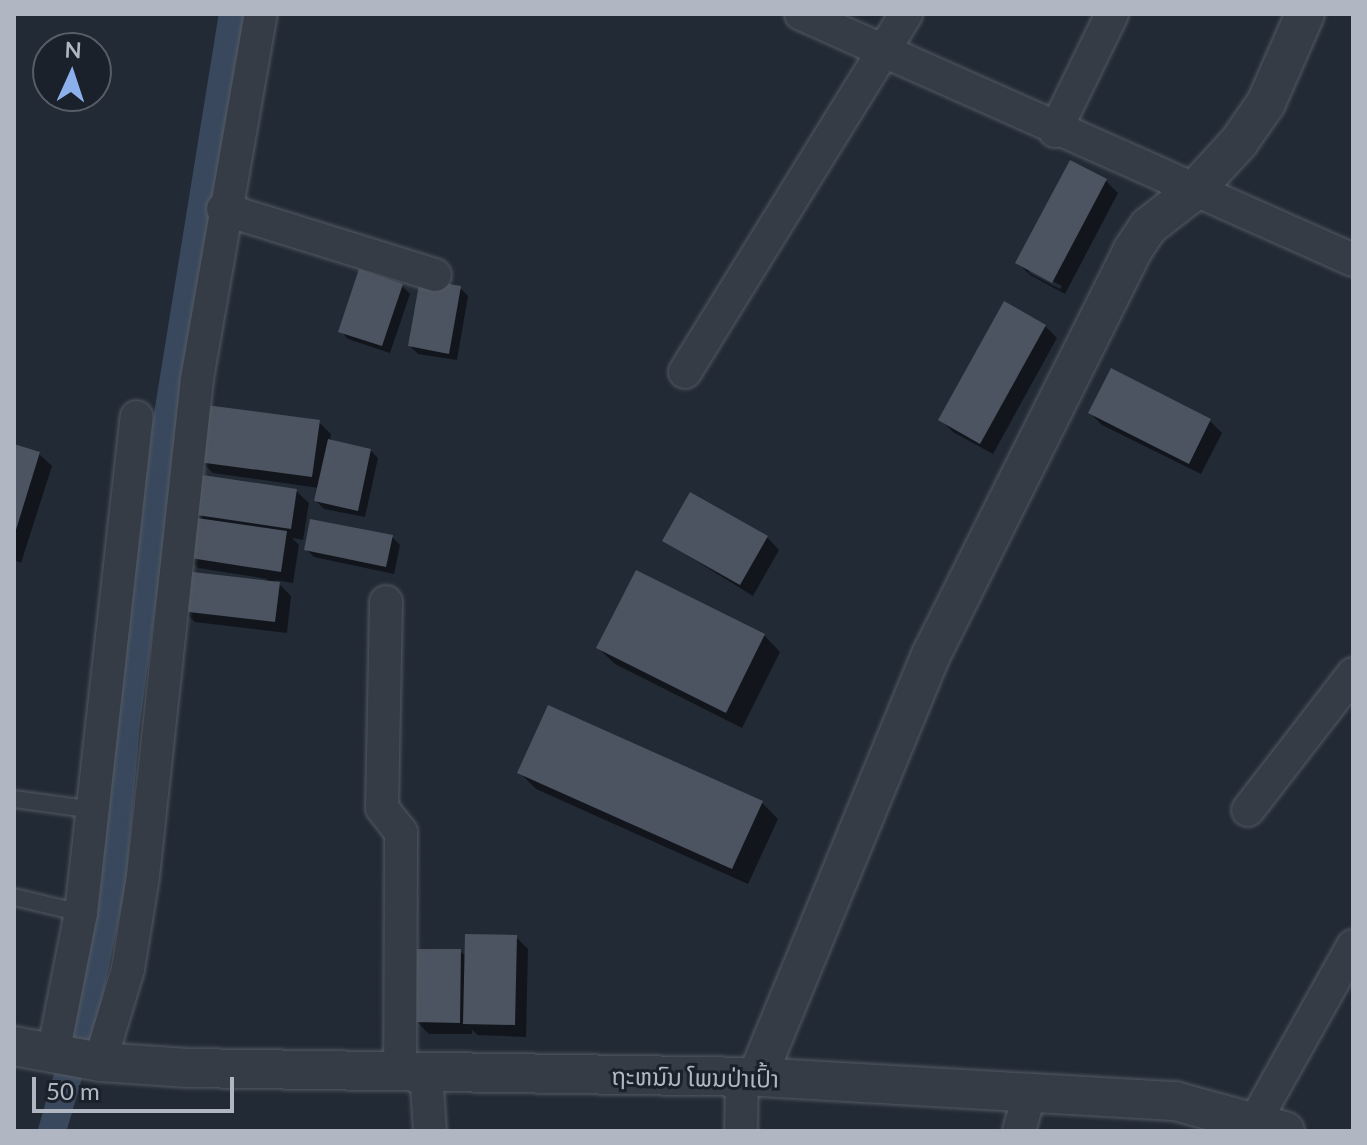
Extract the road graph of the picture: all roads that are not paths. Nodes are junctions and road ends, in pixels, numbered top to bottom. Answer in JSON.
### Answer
{"nodes":[{"id":1,"x":261,"y":14,"type":"edge"},
{"id":2,"x":801,"y":14,"type":"edge"},
{"id":3,"x":906,"y":14,"type":"edge"},
{"id":4,"x":1112,"y":14,"type":"edge"},
{"id":5,"x":1305,"y":14,"type":"edge"},
{"id":6,"x":885,"y":53,"type":"junction"},
{"id":7,"x":1055,"y":131,"type":"junction"},
{"id":8,"x":1194,"y":191,"type":"junction"},
{"id":9,"x":223,"y":209,"type":"junction"},
{"id":10,"x":1353,"y":260,"type":"edge"},
{"id":11,"x":435,"y":275,"type":"dead end"},
{"id":12,"x":685,"y":372,"type":"dead end"},
{"id":13,"x":137,"y":417,"type":"dead end"},
{"id":14,"x":386,"y":602,"type":"dead end"},
{"id":15,"x":1353,"y":674,"type":"edge"},
{"id":16,"x":14,"y":799,"type":"edge"},
{"id":17,"x":94,"y":810,"type":"junction"},
{"id":18,"x":1248,"y":810,"type":"dead end"},
{"id":19,"x":14,"y":897,"type":"edge"},
{"id":20,"x":81,"y":913,"type":"junction"},
{"id":21,"x":1353,"y":946,"type":"edge"},
{"id":22,"x":14,"y":1046,"type":"edge"},
{"id":23,"x":57,"y":1055,"type":"junction"},
{"id":24,"x":100,"y":1062,"type":"junction"},
{"id":25,"x":413,"y":1071,"type":"junction"},
{"id":26,"x":750,"y":1077,"type":"junction"},
{"id":27,"x":1030,"y":1093,"type":"junction"},
{"id":28,"x":1270,"y":1127,"type":"edge"},
{"id":29,"x":430,"y":1131,"type":"edge"},
{"id":30,"x":741,"y":1131,"type":"edge"},
{"id":31,"x":1019,"y":1131,"type":"edge"}],
"edges":[{"from":1,"to":9,"type":"street"},
{"from":2,"to":6,"type":"street"},
{"from":3,"to":6,"type":"street"},
{"from":4,"to":7,"type":"street"},
{"from":5,"to":8,"type":"street"},
{"from":6,"to":7,"type":"street"},
{"from":6,"to":12,"type":"street"},
{"from":7,"to":8,"type":"street"},
{"from":8,"to":10,"type":"street"},
{"from":8,"to":26,"type":"street"},
{"from":9,"to":11,"type":"street"},
{"from":9,"to":24,"type":"street"},
{"from":13,"to":17,"type":"street"},
{"from":14,"to":25,"type":"street"},
{"from":15,"to":18,"type":"street"},
{"from":16,"to":17,"type":"lane"},
{"from":17,"to":20,"type":"street"},
{"from":19,"to":20,"type":"lane"},
{"from":20,"to":23,"type":"street"},
{"from":21,"to":28,"type":"street"},
{"from":22,"to":23,"type":"street","name":"ຖະຫນົນ ໂພນປ່າເປົ້າ"},
{"from":23,"to":24,"type":"street","name":"ຖະຫນົນ ໂພນປ່າເປົ້າ"},
{"from":24,"to":25,"type":"street","name":"ຖະຫນົນ ໂພນປ່າເປົ້າ"},
{"from":25,"to":26,"type":"street","name":"ຖະຫນົນ ໂພນປ່າເປົ້າ"},
{"from":25,"to":29,"type":"street"},
{"from":26,"to":27,"type":"street","name":"ຖະຫນົນ ໂພນປ່າເປົ້າ"},
{"from":26,"to":30,"type":"street"},
{"from":27,"to":28,"type":"street","name":"ຖະຫນົນ ໂພນປ່າເປົ້າ"},
{"from":27,"to":31,"type":"street"}]}
